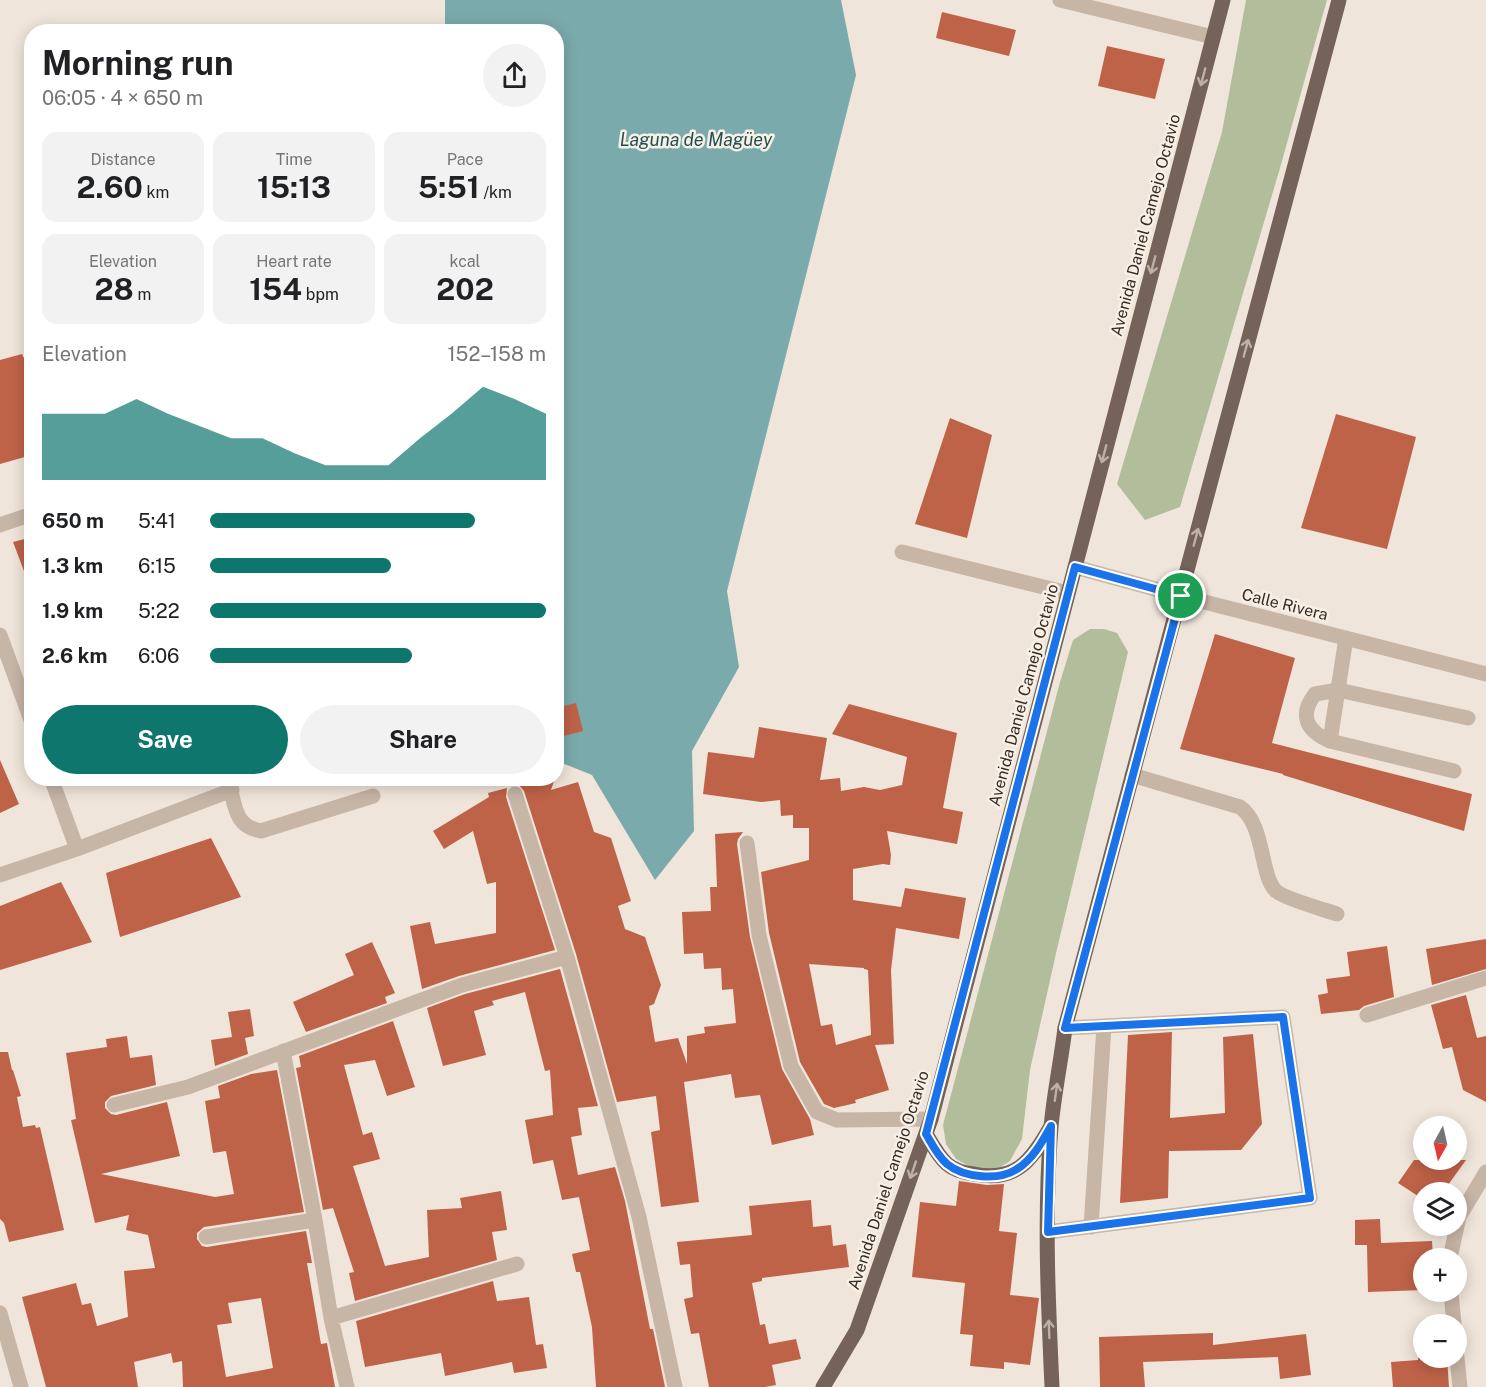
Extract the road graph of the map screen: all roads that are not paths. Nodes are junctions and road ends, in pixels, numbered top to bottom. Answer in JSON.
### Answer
{"nodes":[{"id":1,"x":1060,"y":0,"type":"edge"},
{"id":2,"x":1223,"y":0,"type":"edge"},
{"id":3,"x":1339,"y":0,"type":"edge"},
{"id":4,"x":1213,"y":37,"type":"junction"},
{"id":5,"x":24,"y":517,"type":"edge"},
{"id":6,"x":0,"y":525,"type":"edge"},
{"id":7,"x":902,"y":552,"type":"dead end"},
{"id":8,"x":1075,"y":567,"type":"junction"},
{"id":9,"x":1068,"y":593,"type":"junction"},
{"id":10,"x":1181,"y":596,"type":"junction"},
{"id":11,"x":0,"y":635,"type":"edge"},
{"id":12,"x":1346,"y":638,"type":"junction"},
{"id":13,"x":1486,"y":674,"type":"edge"},
{"id":14,"x":1338,"y":690,"type":"junction"},
{"id":15,"x":24,"y":701,"type":"edge"},
{"id":16,"x":1468,"y":718,"type":"dead end"},
{"id":17,"x":1329,"y":741,"type":"junction"},
{"id":18,"x":1454,"y":771,"type":"dead end"},
{"id":19,"x":1132,"y":775,"type":"junction"},
{"id":20,"x":54,"y":786,"type":"edge"},
{"id":21,"x":224,"y":786,"type":"edge"},
{"id":22,"x":230,"y":786,"type":"edge"},
{"id":23,"x":515,"y":794,"type":"dead end"},
{"id":24,"x":374,"y":796,"type":"dead end"},
{"id":25,"x":747,"y":843,"type":"dead end"},
{"id":26,"x":76,"y":849,"type":"junction"},
{"id":27,"x":0,"y":875,"type":"edge"},
{"id":28,"x":1336,"y":914,"type":"dead end"},
{"id":29,"x":567,"y":957,"type":"junction"},
{"id":30,"x":1486,"y":978,"type":"edge"},
{"id":31,"x":1367,"y":1015,"type":"dead end"},
{"id":32,"x":1104,"y":1026,"type":"junction"},
{"id":33,"x":1065,"y":1028,"type":"junction"},
{"id":34,"x":283,"y":1051,"type":"junction"},
{"id":35,"x":114,"y":1104,"type":"dead end"},
{"id":36,"x":928,"y":1126,"type":"junction"},
{"id":37,"x":1051,"y":1126,"type":"junction"},
{"id":38,"x":1486,"y":1172,"type":"edge"},
{"id":39,"x":315,"y":1220,"type":"junction"},
{"id":40,"x":1091,"y":1227,"type":"junction"},
{"id":41,"x":1048,"y":1232,"type":"junction"},
{"id":42,"x":206,"y":1237,"type":"dead end"},
{"id":43,"x":1452,"y":1248,"type":"edge"},
{"id":44,"x":517,"y":1264,"type":"dead end"},
{"id":45,"x":0,"y":1313,"type":"edge"},
{"id":46,"x":331,"y":1318,"type":"junction"},
{"id":47,"x":1458,"y":1368,"type":"edge"},
{"id":48,"x":21,"y":1387,"type":"edge"},
{"id":49,"x":347,"y":1387,"type":"edge"},
{"id":50,"x":675,"y":1387,"type":"edge"},
{"id":51,"x":823,"y":1387,"type":"edge"},
{"id":52,"x":1052,"y":1387,"type":"edge"},
{"id":53,"x":1460,"y":1387,"type":"edge"}],
"edges":[{"from":1,"to":4,"type":"street"},
{"from":2,"to":4,"type":"main road","name":"Avenida Daniel Camejo Octavio"},
{"from":10,"to":3,"type":"main road","one_way":true},
{"from":4,"to":8,"type":"main road","name":"Avenida Daniel Camejo Octavio","one_way":true},
{"from":5,"to":6,"type":"street"},
{"from":7,"to":9,"type":"street"},
{"from":8,"to":9,"type":"main road","name":"Avenida Daniel Camejo Octavio"},
{"from":8,"to":10,"type":"street","name":"Calle Rivera"},
{"from":9,"to":36,"type":"main road","name":"Avenida Daniel Camejo Octavio"},
{"from":10,"to":12,"type":"street","name":"Calle Rivera"},
{"from":10,"to":19,"type":"main road"},
{"from":11,"to":15,"type":"street"},
{"from":12,"to":13,"type":"street","name":"Calle Rivera"},
{"from":12,"to":14,"type":"street"},
{"from":14,"to":16,"type":"street"},
{"from":14,"to":17,"type":"street"},
{"from":14,"to":17,"type":"street"},
{"from":17,"to":18,"type":"street"},
{"from":19,"to":28,"type":"street"},
{"from":19,"to":33,"type":"main road"},
{"from":20,"to":26,"type":"street"},
{"from":21,"to":26,"type":"street"},
{"from":22,"to":24,"type":"street"},
{"from":23,"to":29,"type":"street"},
{"from":25,"to":36,"type":"street"},
{"from":26,"to":27,"type":"street"},
{"from":29,"to":34,"type":"street"},
{"from":29,"to":50,"type":"street"},
{"from":30,"to":31,"type":"street"},
{"from":32,"to":33,"type":"street"},
{"from":32,"to":40,"type":"street"},
{"from":32,"to":40,"type":"street"},
{"from":37,"to":33,"type":"main road","one_way":true},
{"from":34,"to":35,"type":"street"},
{"from":34,"to":39,"type":"street"},
{"from":36,"to":37,"type":"main road"},
{"from":36,"to":51,"type":"main road","name":"Avenida Daniel Camejo Octavio","one_way":true},
{"from":37,"to":41,"type":"main road"},
{"from":38,"to":43,"type":"street"},
{"from":39,"to":42,"type":"street"},
{"from":39,"to":46,"type":"street"},
{"from":40,"to":41,"type":"street"},
{"from":52,"to":41,"type":"main road","one_way":true},
{"from":44,"to":46,"type":"street"},
{"from":45,"to":48,"type":"street"},
{"from":46,"to":49,"type":"street"},
{"from":47,"to":53,"type":"street"}]}
